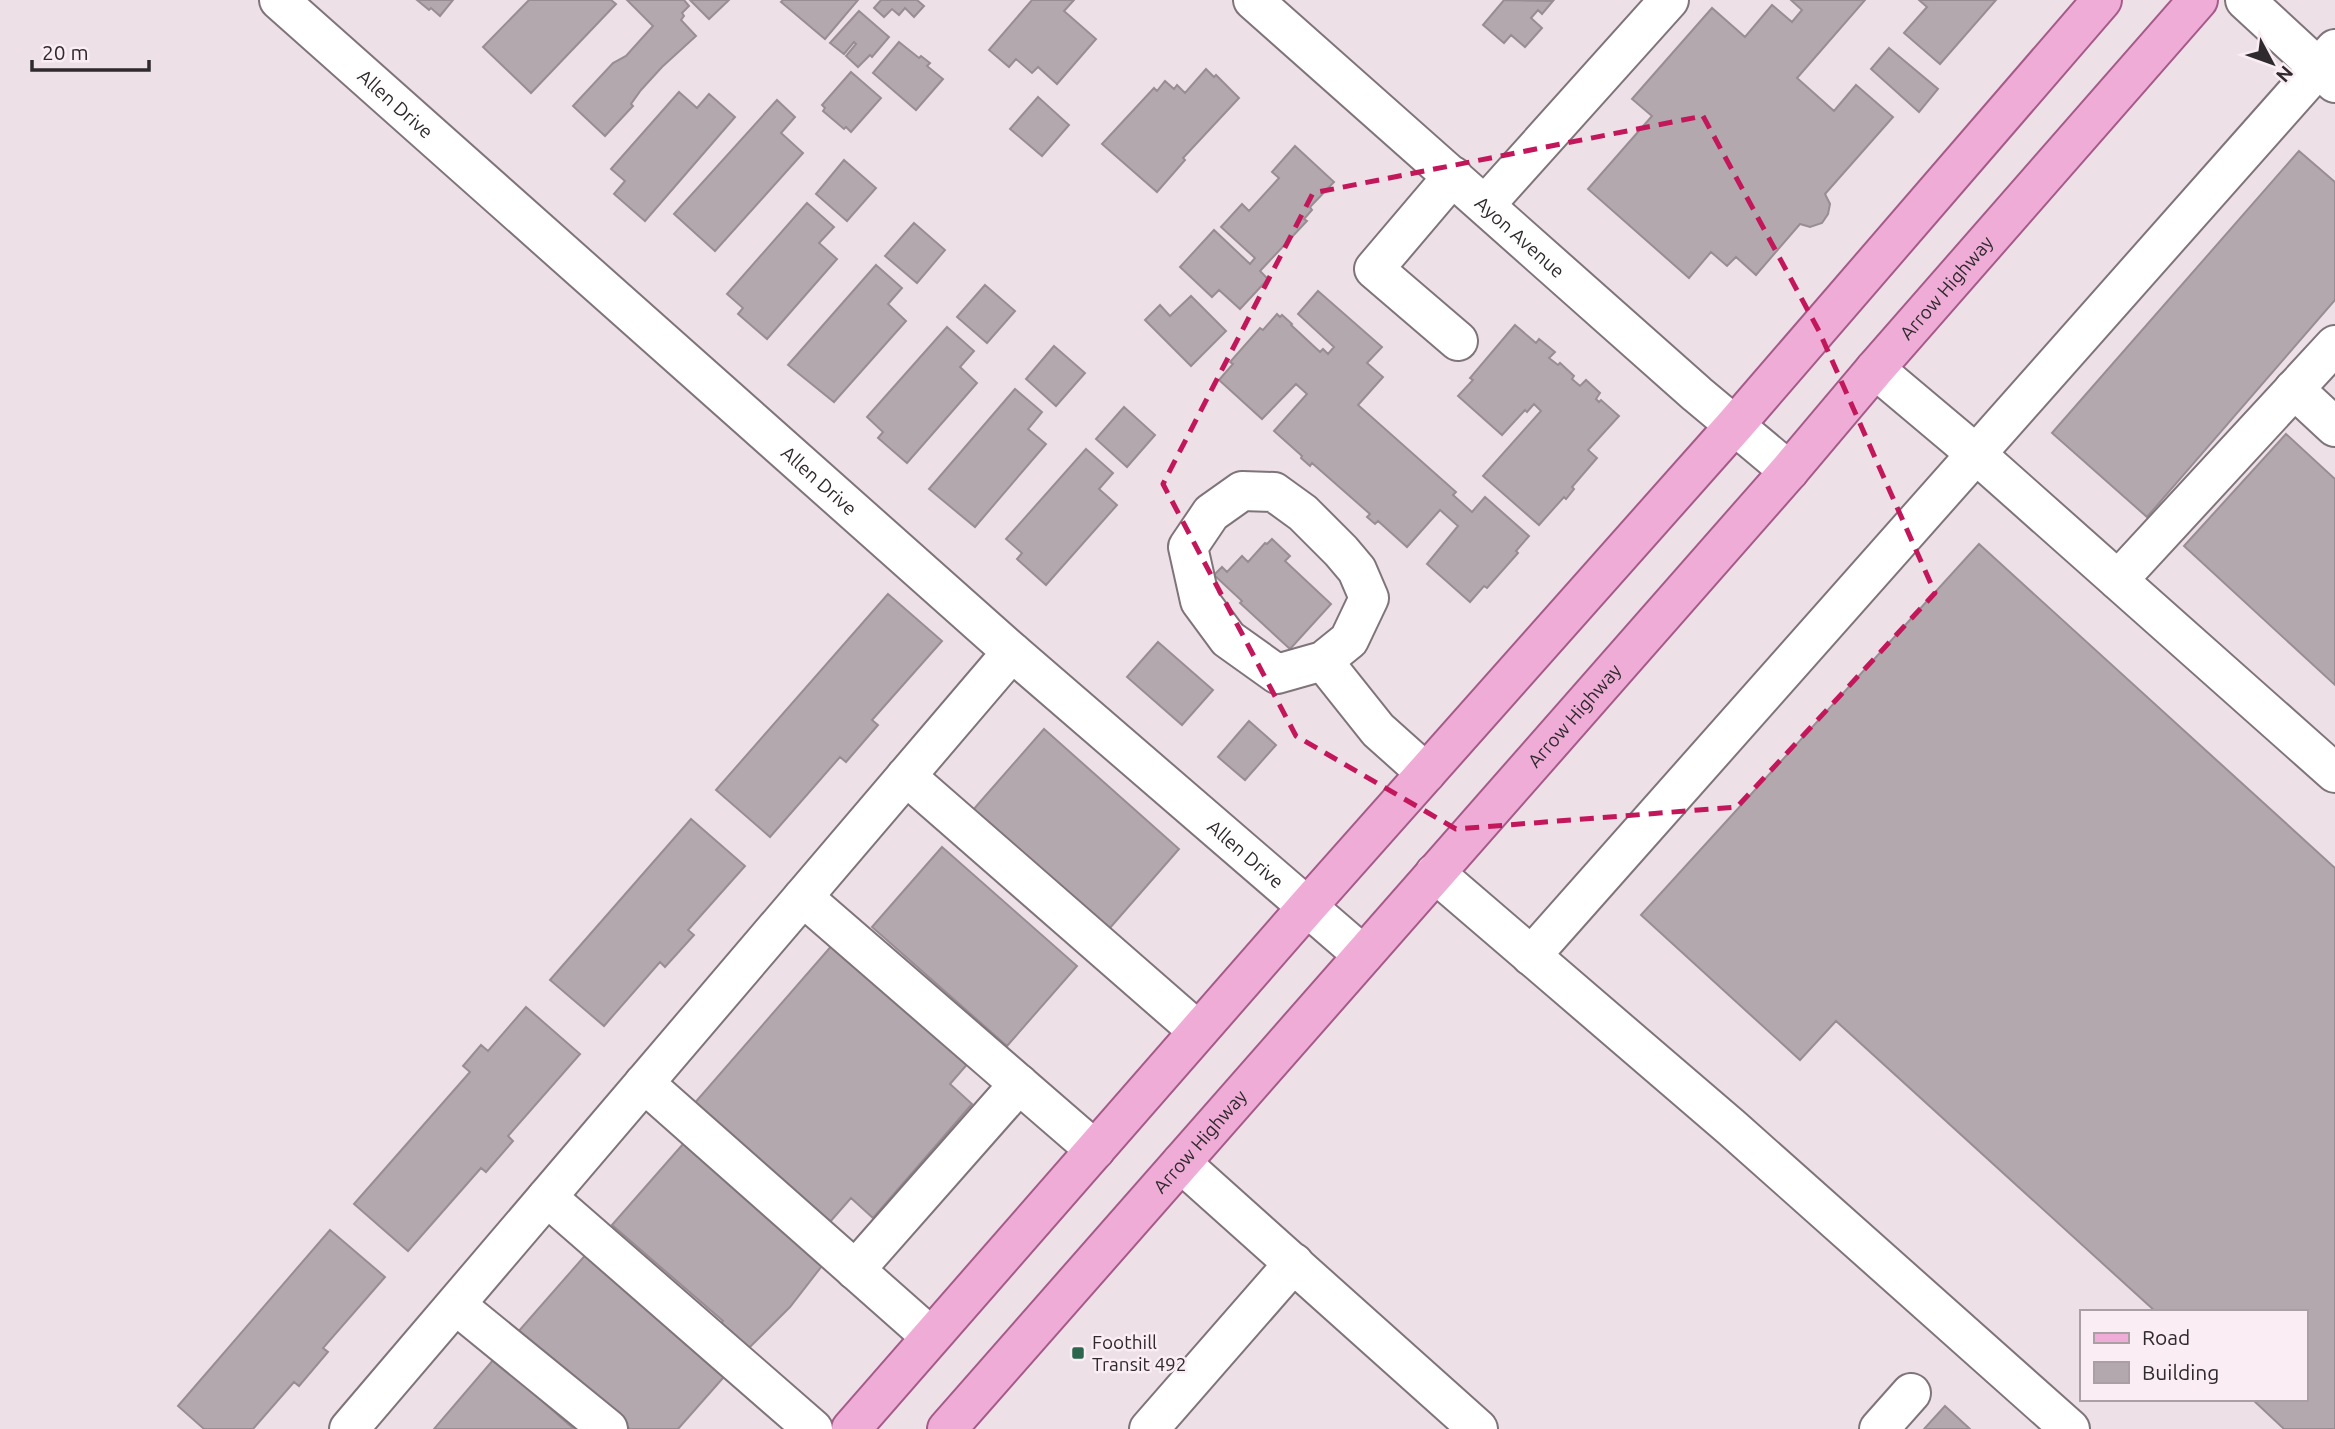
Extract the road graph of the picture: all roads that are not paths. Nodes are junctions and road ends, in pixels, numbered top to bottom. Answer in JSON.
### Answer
{"nodes":[{"id":1,"x":279,"y":0,"type":"edge"},
{"id":2,"x":1253,"y":0,"type":"edge"},
{"id":3,"x":1669,"y":0,"type":"edge"},
{"id":4,"x":2102,"y":0,"type":"edge"},
{"id":5,"x":2198,"y":0,"type":"edge"},
{"id":6,"x":2245,"y":0,"type":"edge"},
{"id":7,"x":2330,"y":67,"type":"edge"},
{"id":8,"x":1453,"y":176,"type":"junction"},
{"id":9,"x":1485,"y":205,"type":"junction"},
{"id":10,"x":1458,"y":341,"type":"dead end"},
{"id":11,"x":2335,"y":345,"type":"edge"},
{"id":12,"x":1875,"y":369,"type":"junction"},
{"id":13,"x":2294,"y":389,"type":"junction"},
{"id":14,"x":1735,"y":425,"type":"junction"},
{"id":15,"x":2335,"y":426,"type":"edge"},
{"id":16,"x":1976,"y":454,"type":"junction"},
{"id":17,"x":1789,"y":471,"type":"junction"},
{"id":18,"x":2118,"y":580,"type":"junction"},
{"id":19,"x":1012,"y":652,"type":"junction"},
{"id":20,"x":1324,"y":661,"type":"junction"},
{"id":21,"x":1426,"y":773,"type":"junction"},
{"id":22,"x":2335,"y":773,"type":"edge"},
{"id":23,"x":905,"y":776,"type":"junction"},
{"id":24,"x":1435,"y":873,"type":"junction"},
{"id":25,"x":803,"y":897,"type":"junction"},
{"id":26,"x":1307,"y":907,"type":"junction"},
{"id":27,"x":1363,"y":956,"type":"junction"},
{"id":28,"x":1531,"y":956,"type":"junction"},
{"id":29,"x":1198,"y":1031,"type":"junction"},
{"id":30,"x":644,"y":1083,"type":"junction"},
{"id":31,"x":1019,"y":1084,"type":"junction"},
{"id":32,"x":1094,"y":1150,"type":"junction"},
{"id":33,"x":1181,"y":1163,"type":"junction"},
{"id":34,"x":547,"y":1197,"type":"junction"},
{"id":35,"x":1294,"y":1263,"type":"junction"},
{"id":36,"x":855,"y":1270,"type":"junction"},
{"id":37,"x":456,"y":1305,"type":"junction"},
{"id":38,"x":930,"y":1336,"type":"junction"},
{"id":39,"x":1912,"y":1393,"type":"dead end"},
{"id":40,"x":954,"y":1427,"type":"edge"},
{"id":41,"x":349,"y":1429,"type":"edge"},
{"id":42,"x":608,"y":1429,"type":"edge"},
{"id":43,"x":813,"y":1429,"type":"edge"},
{"id":44,"x":851,"y":1429,"type":"edge"},
{"id":45,"x":1149,"y":1429,"type":"edge"},
{"id":46,"x":1478,"y":1429,"type":"edge"},
{"id":47,"x":1879,"y":1429,"type":"edge"},
{"id":48,"x":2070,"y":1429,"type":"edge"}],
"edges":[{"from":1,"to":19,"type":"street","name":"Allen Drive"},
{"from":2,"to":8,"type":"street","name":"Ayon Avenue"},
{"from":3,"to":9,"type":"street"},
{"from":4,"to":14,"type":"main road"},
{"from":5,"to":12,"type":"main road","name":"Arrow Highway"},
{"from":6,"to":7,"type":"street"},
{"from":7,"to":16,"type":"street"},
{"from":8,"to":9,"type":"street","name":"Ayon Avenue"},
{"from":8,"to":10,"type":"street"},
{"from":9,"to":14,"type":"street","name":"Ayon Avenue"},
{"from":11,"to":13,"type":"street"},
{"from":12,"to":16,"type":"street"},
{"from":12,"to":17,"type":"main road","name":"Arrow Highway"},
{"from":13,"to":15,"type":"street"},
{"from":13,"to":18,"type":"street"},
{"from":14,"to":17,"type":"street","name":"Ayon Avenue"},
{"from":14,"to":21,"type":"main road"},
{"from":16,"to":18,"type":"street"},
{"from":16,"to":28,"type":"street"},
{"from":17,"to":24,"type":"main road","name":"Arrow Highway"},
{"from":18,"to":22,"type":"street"},
{"from":19,"to":23,"type":"street"},
{"from":19,"to":26,"type":"street","name":"Allen Drive"},
{"from":20,"to":20,"type":"street"},
{"from":20,"to":21,"type":"street"},
{"from":21,"to":26,"type":"main road"},
{"from":23,"to":25,"type":"street"},
{"from":23,"to":29,"type":"street"},
{"from":24,"to":27,"type":"main road","name":"Arrow Highway"},
{"from":24,"to":28,"type":"street"},
{"from":25,"to":30,"type":"street"},
{"from":25,"to":31,"type":"street"},
{"from":26,"to":27,"type":"street","name":"Allen Drive"},
{"from":26,"to":29,"type":"main road"},
{"from":27,"to":33,"type":"main road","name":"Arrow Highway"},
{"from":28,"to":48,"type":"street"},
{"from":29,"to":32,"type":"main road"},
{"from":30,"to":34,"type":"street"},
{"from":30,"to":36,"type":"street"},
{"from":31,"to":32,"type":"street"},
{"from":31,"to":36,"type":"street"},
{"from":32,"to":38,"type":"main road"},
{"from":33,"to":35,"type":"street"},
{"from":33,"to":40,"type":"main road","name":"Arrow Highway"},
{"from":34,"to":37,"type":"street"},
{"from":34,"to":43,"type":"street"},
{"from":35,"to":45,"type":"street"},
{"from":35,"to":46,"type":"street"},
{"from":36,"to":38,"type":"street"},
{"from":37,"to":41,"type":"street"},
{"from":37,"to":42,"type":"street"},
{"from":38,"to":44,"type":"main road"},
{"from":39,"to":47,"type":"street"}]}
